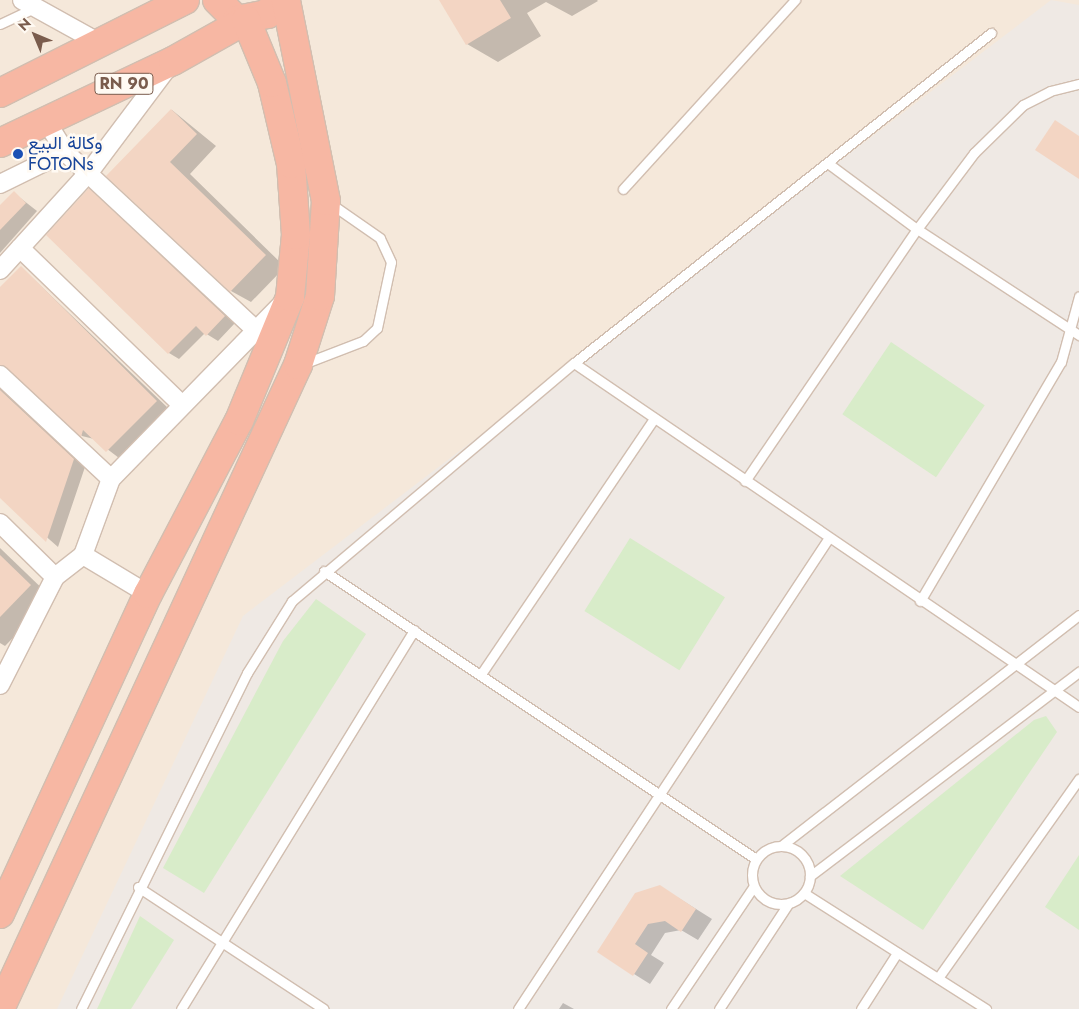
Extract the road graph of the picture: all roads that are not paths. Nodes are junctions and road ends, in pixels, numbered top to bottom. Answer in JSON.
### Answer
{"nodes":[{"id":1,"x":185,"y":0,"type":"edge"},
{"id":2,"x":218,"y":0,"type":"edge"},
{"id":3,"x":279,"y":0,"type":"edge"},
{"id":4,"x":286,"y":0,"type":"edge"},
{"id":5,"x":795,"y":0,"type":"edge"},
{"id":6,"x":29,"y":4,"type":"edge"},
{"id":7,"x":246,"y":20,"type":"junction"},
{"id":8,"x":0,"y":24,"type":"edge"},
{"id":9,"x":991,"y":32,"type":"dead end"},
{"id":10,"x":100,"y":43,"type":"junction"},
{"id":11,"x":172,"y":61,"type":"junction"},
{"id":12,"x":1079,"y":84,"type":"edge"},
{"id":13,"x":0,"y":93,"type":"edge"},
{"id":14,"x":46,"y":121,"type":"junction"},
{"id":15,"x":0,"y":143,"type":"edge"},
{"id":16,"x":64,"y":152,"type":"junction"},
{"id":17,"x":829,"y":164,"type":"junction"},
{"id":18,"x":90,"y":172,"type":"junction"},
{"id":19,"x":0,"y":184,"type":"edge"},
{"id":20,"x":623,"y":189,"type":"dead end"},
{"id":21,"x":326,"y":201,"type":"junction"},
{"id":22,"x":917,"y":229,"type":"junction"},
{"id":23,"x":20,"y":248,"type":"junction"},
{"id":24,"x":0,"y":270,"type":"edge"},
{"id":25,"x":1079,"y":296,"type":"edge"},
{"id":26,"x":290,"y":297,"type":"junction"},
{"id":27,"x":256,"y":329,"type":"junction"},
{"id":28,"x":1070,"y":330,"type":"junction"},
{"id":29,"x":1079,"y":336,"type":"edge"},
{"id":30,"x":574,"y":363,"type":"junction"},
{"id":31,"x":298,"y":366,"type":"junction"},
{"id":32,"x":0,"y":375,"type":"edge"},
{"id":33,"x":182,"y":404,"type":"junction"},
{"id":34,"x":654,"y":418,"type":"junction"},
{"id":35,"x":111,"y":480,"type":"junction"},
{"id":36,"x":745,"y":482,"type":"junction"},
{"id":37,"x":0,"y":524,"type":"edge"},
{"id":38,"x":828,"y":539,"type":"junction"},
{"id":39,"x":83,"y":555,"type":"junction"},
{"id":40,"x":324,"y":571,"type":"junction"},
{"id":41,"x":55,"y":577,"type":"junction"},
{"id":42,"x":148,"y":594,"type":"junction"},
{"id":43,"x":920,"y":601,"type":"junction"},
{"id":44,"x":1079,"y":615,"type":"edge"},
{"id":45,"x":414,"y":630,"type":"junction"},
{"id":46,"x":1015,"y":664,"type":"junction"},
{"id":47,"x":1079,"y":672,"type":"edge"},
{"id":48,"x":481,"y":674,"type":"junction"},
{"id":49,"x":0,"y":685,"type":"edge"},
{"id":50,"x":1055,"y":691,"type":"junction"},
{"id":51,"x":1079,"y":707,"type":"edge"},
{"id":52,"x":1079,"y":779,"type":"edge"},
{"id":53,"x":658,"y":792,"type":"junction"},
{"id":54,"x":781,"y":846,"type":"junction"},
{"id":55,"x":756,"y":859,"type":"junction"},
{"id":56,"x":810,"y":876,"type":"junction"},
{"id":57,"x":754,"y":886,"type":"junction"},
{"id":58,"x":138,"y":887,"type":"junction"},
{"id":59,"x":804,"y":893,"type":"junction"},
{"id":60,"x":788,"y":904,"type":"junction"},
{"id":61,"x":0,"y":914,"type":"edge"},
{"id":62,"x":222,"y":942,"type":"junction"},
{"id":63,"x":897,"y":953,"type":"junction"},
{"id":64,"x":938,"y":978,"type":"junction"},
{"id":65,"x":0,"y":1009,"type":"edge"},
{"id":66,"x":81,"y":1009,"type":"edge"},
{"id":67,"x":181,"y":1009,"type":"edge"},
{"id":68,"x":324,"y":1009,"type":"edge"},
{"id":69,"x":518,"y":1009,"type":"edge"},
{"id":70,"x":671,"y":1009,"type":"edge"},
{"id":71,"x":719,"y":1009,"type":"edge"},
{"id":72,"x":861,"y":1009,"type":"edge"},
{"id":73,"x":986,"y":1009,"type":"edge"}],
"edges":[{"from":1,"to":10,"type":"highway","number":"RN 90"},
{"from":2,"to":7,"type":"highway"},
{"from":3,"to":7,"type":"highway"},
{"from":4,"to":21,"type":"highway"},
{"from":5,"to":20,"type":"lane"},
{"from":6,"to":8,"type":"lane"},
{"from":6,"to":10,"type":"street"},
{"from":7,"to":11,"type":"highway","number":"RN 90"},
{"from":7,"to":26,"type":"highway"},
{"from":9,"to":17,"type":"lane"},
{"from":10,"to":13,"type":"highway","number":"RN 90"},
{"from":11,"to":14,"type":"highway","number":"RN 90"},
{"from":11,"to":18,"type":"street"},
{"from":12,"to":22,"type":"lane"},
{"from":14,"to":15,"type":"highway","number":"RN 90"},
{"from":14,"to":16,"type":"street"},
{"from":16,"to":18,"type":"street"},
{"from":16,"to":19,"type":"street"},
{"from":17,"to":22,"type":"lane"},
{"from":17,"to":30,"type":"lane"},
{"from":18,"to":23,"type":"street"},
{"from":18,"to":27,"type":"street"},
{"from":21,"to":31,"type":"highway"},
{"from":21,"to":31,"type":"lane"},
{"from":22,"to":28,"type":"lane"},
{"from":22,"to":36,"type":"lane"},
{"from":23,"to":24,"type":"street"},
{"from":23,"to":33,"type":"street"},
{"from":25,"to":28,"type":"lane"},
{"from":26,"to":27,"type":"street"},
{"from":26,"to":42,"type":"highway"},
{"from":27,"to":33,"type":"street"},
{"from":28,"to":29,"type":"lane"},
{"from":28,"to":43,"type":"lane"},
{"from":30,"to":34,"type":"lane"},
{"from":30,"to":40,"type":"lane"},
{"from":31,"to":65,"type":"highway"},
{"from":32,"to":35,"type":"street"},
{"from":33,"to":35,"type":"street"},
{"from":34,"to":36,"type":"lane"},
{"from":34,"to":48,"type":"lane"},
{"from":35,"to":39,"type":"street"},
{"from":36,"to":38,"type":"lane"},
{"from":37,"to":41,"type":"street"},
{"from":38,"to":43,"type":"lane"},
{"from":38,"to":53,"type":"lane"},
{"from":39,"to":41,"type":"street"},
{"from":39,"to":42,"type":"street"},
{"from":40,"to":45,"type":"lane"},
{"from":40,"to":58,"type":"lane"},
{"from":41,"to":49,"type":"street"},
{"from":42,"to":61,"type":"highway"},
{"from":43,"to":46,"type":"lane"},
{"from":44,"to":46,"type":"lane"},
{"from":45,"to":48,"type":"lane"},
{"from":45,"to":62,"type":"lane"},
{"from":46,"to":50,"type":"lane"},
{"from":46,"to":54,"type":"lane"},
{"from":47,"to":50,"type":"lane"},
{"from":48,"to":53,"type":"lane"},
{"from":50,"to":51,"type":"lane"},
{"from":50,"to":56,"type":"lane"},
{"from":52,"to":64,"type":"lane"},
{"from":53,"to":55,"type":"lane"},
{"from":53,"to":69,"type":"lane"},
{"from":54,"to":55,"type":"lane"},
{"from":54,"to":56,"type":"lane"},
{"from":55,"to":57,"type":"lane"},
{"from":56,"to":59,"type":"lane"},
{"from":57,"to":60,"type":"lane"},
{"from":57,"to":70,"type":"lane"},
{"from":58,"to":62,"type":"lane"},
{"from":58,"to":66,"type":"lane"},
{"from":59,"to":60,"type":"lane"},
{"from":59,"to":63,"type":"lane"},
{"from":60,"to":71,"type":"lane"},
{"from":62,"to":67,"type":"lane"},
{"from":62,"to":68,"type":"lane"},
{"from":63,"to":64,"type":"lane"},
{"from":63,"to":72,"type":"lane"},
{"from":64,"to":73,"type":"lane"}]}
